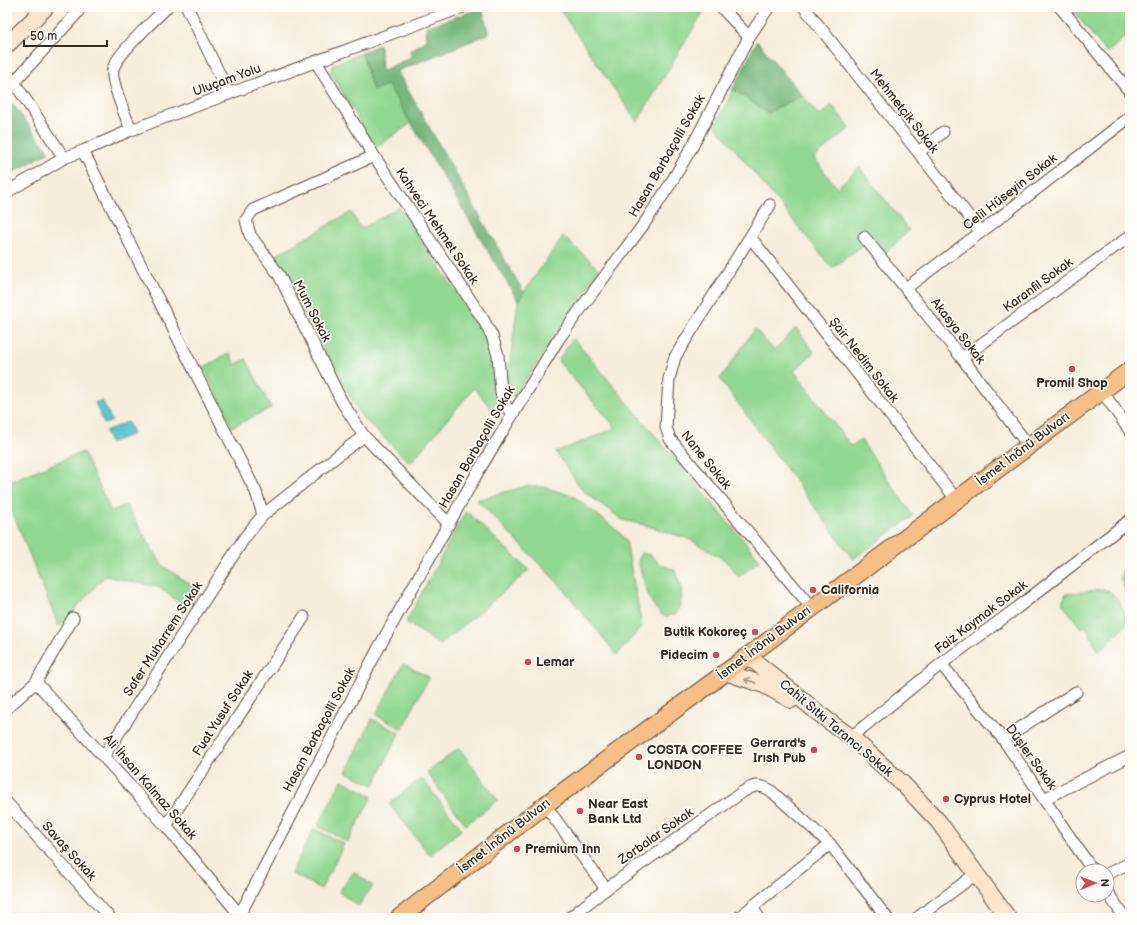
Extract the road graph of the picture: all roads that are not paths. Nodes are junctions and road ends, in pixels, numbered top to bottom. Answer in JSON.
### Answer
{"nodes":[{"id":1,"x":46,"y":7,"type":"edge"},
{"id":2,"x":167,"y":7,"type":"edge"},
{"id":3,"x":187,"y":7,"type":"edge"},
{"id":4,"x":463,"y":7,"type":"edge"},
{"id":5,"x":721,"y":7,"type":"edge"},
{"id":6,"x":769,"y":7,"type":"edge"},
{"id":7,"x":804,"y":7,"type":"edge"},
{"id":8,"x":1060,"y":7,"type":"edge"},
{"id":9,"x":77,"y":9,"type":"edge"},
{"id":10,"x":749,"y":37,"type":"junction"},
{"id":11,"x":8,"y":42,"type":"edge"},
{"id":12,"x":316,"y":62,"type":"junction"},
{"id":13,"x":11,"y":86,"type":"edge"},
{"id":14,"x":1130,"y":92,"type":"edge"},
{"id":15,"x":229,"y":94,"type":"junction"},
{"id":16,"x":1130,"y":117,"type":"edge"},
{"id":17,"x":131,"y":130,"type":"junction"},
{"id":18,"x":943,"y":132,"type":"dead end"},
{"id":19,"x":84,"y":151,"type":"junction"},
{"id":20,"x":918,"y":152,"type":"junction"},
{"id":21,"x":374,"y":156,"type":"junction"},
{"id":22,"x":64,"y":158,"type":"junction"},
{"id":23,"x":7,"y":192,"type":"edge"},
{"id":24,"x":770,"y":205,"type":"dead end"},
{"id":25,"x":981,"y":232,"type":"junction"},
{"id":26,"x":1130,"y":236,"type":"edge"},
{"id":27,"x":864,"y":237,"type":"dead end"},
{"id":28,"x":750,"y":238,"type":"junction"},
{"id":29,"x":906,"y":288,"type":"junction"},
{"id":30,"x":962,"y":358,"type":"junction"},
{"id":31,"x":1130,"y":370,"type":"edge"},
{"id":32,"x":1102,"y":391,"type":"junction"},
{"id":33,"x":513,"y":413,"type":"junction"},
{"id":34,"x":1130,"y":430,"type":"edge"},
{"id":35,"x":364,"y":436,"type":"junction"},
{"id":36,"x":1028,"y":445,"type":"junction"},
{"id":37,"x":956,"y":499,"type":"junction"},
{"id":38,"x":263,"y":515,"type":"junction"},
{"id":39,"x":1130,"y":520,"type":"edge"},
{"id":40,"x":449,"y":524,"type":"junction"},
{"id":41,"x":812,"y":608,"type":"junction"},
{"id":42,"x":304,"y":617,"type":"dead end"},
{"id":43,"x":72,"y":618,"type":"dead end"},
{"id":44,"x":748,"y":656,"type":"junction"},
{"id":45,"x":941,"y":664,"type":"junction"},
{"id":46,"x":725,"y":672,"type":"junction"},
{"id":47,"x":36,"y":682,"type":"junction"},
{"id":48,"x":1076,"y":692,"type":"dead end"},
{"id":49,"x":7,"y":708,"type":"edge"},
{"id":50,"x":827,"y":720,"type":"junction"},
{"id":51,"x":851,"y":737,"type":"junction"},
{"id":52,"x":1003,"y":739,"type":"junction"},
{"id":53,"x":104,"y":756,"type":"junction"},
{"id":54,"x":1130,"y":756,"type":"edge"},
{"id":55,"x":1044,"y":798,"type":"junction"},
{"id":56,"x":7,"y":803,"type":"edge"},
{"id":57,"x":545,"y":804,"type":"junction"},
{"id":58,"x":166,"y":826,"type":"junction"},
{"id":59,"x":830,"y":844,"type":"junction"},
{"id":60,"x":1088,"y":863,"type":"edge"},
{"id":61,"x":1130,"y":863,"type":"edge"},
{"id":62,"x":1115,"y":870,"type":"edge"},
{"id":63,"x":976,"y":873,"type":"junction"},
{"id":64,"x":606,"y":889,"type":"junction"},
{"id":65,"x":1115,"y":903,"type":"edge"},
{"id":66,"x":752,"y":907,"type":"junction"},
{"id":67,"x":238,"y":916,"type":"edge"},
{"id":68,"x":110,"y":918,"type":"edge"},
{"id":69,"x":399,"y":918,"type":"edge"},
{"id":70,"x":569,"y":918,"type":"edge"},
{"id":71,"x":738,"y":918,"type":"edge"},
{"id":72,"x":759,"y":918,"type":"edge"},
{"id":73,"x":887,"y":918,"type":"edge"},
{"id":74,"x":917,"y":918,"type":"edge"},
{"id":75,"x":1008,"y":918,"type":"edge"},
{"id":76,"x":1125,"y":918,"type":"edge"}],
"edges":[{"from":1,"to":11,"type":"street"},
{"from":2,"to":17,"type":"street"},
{"from":3,"to":15,"type":"street"},
{"from":4,"to":12,"type":"street","name":"Uluçam Yolu"},
{"from":5,"to":10,"type":"street"},
{"from":6,"to":10,"type":"street","name":"Hasan Barbaçolli Sokak"},
{"from":7,"to":20,"type":"street","name":"Mehmetçik Sokak"},
{"from":8,"to":14,"type":"street"},
{"from":9,"to":13,"type":"street"},
{"from":10,"to":33,"type":"street","name":"Hasan Barbaçolli Sokak"},
{"from":12,"to":15,"type":"street","name":"Uluçam Yolu"},
{"from":12,"to":21,"type":"street","name":"Kahveci Mehmet Sokak"},
{"from":13,"to":22,"type":"street"},
{"from":15,"to":17,"type":"street","name":"Uluçam Yolu"},
{"from":16,"to":25,"type":"street","name":"Celil Hüseyin Sokak"},
{"from":17,"to":19,"type":"street","name":"Uluçam Yolu"},
{"from":18,"to":20,"type":"street"},
{"from":19,"to":22,"type":"street","name":"Uluçam Yolu"},
{"from":19,"to":38,"type":"street"},
{"from":20,"to":25,"type":"street","name":"Mehmetçik Sokak"},
{"from":21,"to":33,"type":"street","name":"Kahveci Mehmet Sokak"},
{"from":21,"to":35,"type":"street","name":"Mum Sokak"},
{"from":22,"to":23,"type":"street","name":"Uluçam Yolu"},
{"from":24,"to":28,"type":"street","name":"Nane Sokak"},
{"from":25,"to":29,"type":"street","name":"Celil Hüseyin Sokak"},
{"from":26,"to":30,"type":"street","name":"Karanfil Sokak"},
{"from":27,"to":29,"type":"street","name":"Akasya Sokak"},
{"from":28,"to":37,"type":"street","name":"Şair Nedim Sokak"},
{"from":28,"to":41,"type":"street","name":"Nane Sokak"},
{"from":29,"to":30,"type":"street","name":"Akasya Sokak"},
{"from":30,"to":36,"type":"street","name":"Akasya Sokak"},
{"from":31,"to":32,"type":"main road","name":"İsmet İnönü Bulvarı"},
{"from":32,"to":34,"type":"street"},
{"from":32,"to":36,"type":"main road","name":"İsmet İnönü Bulvarı"},
{"from":33,"to":40,"type":"street","name":"Hasan Barbaçolli Sokak"},
{"from":35,"to":38,"type":"street","name":"Safer Muharrem Sokak"},
{"from":35,"to":40,"type":"street","name":"Mum Sokak"},
{"from":36,"to":37,"type":"main road","name":"İsmet İnönü Bulvarı"},
{"from":37,"to":41,"type":"main road","name":"İsmet İnönü Bulvarı"},
{"from":38,"to":53,"type":"street","name":"Safer Muharrem Sokak"},
{"from":39,"to":45,"type":"street","name":"Faiz Kaymak Sokak"},
{"from":40,"to":67,"type":"street","name":"Hasan Barbaçolli Sokak"},
{"from":41,"to":44,"type":"main road","name":"İsmet İnönü Bulvarı"},
{"from":42,"to":58,"type":"street","name":"Fuat Yusuf Sokak"},
{"from":43,"to":47,"type":"street"},
{"from":44,"to":46,"type":"main road","name":"İsmet İnönü Bulvarı"},
{"from":44,"to":50,"type":"street","name":"Cahit Sıtkı Tarancı Sokak"},
{"from":45,"to":51,"type":"street","name":"Faiz Kaymak Sokak"},
{"from":45,"to":52,"type":"street","name":"Düşler Sokak"},
{"from":50,"to":46,"type":"street","name":"Cahit Sıtkı Tarancı Sokak","one_way":true},
{"from":46,"to":57,"type":"main road","name":"İsmet İnönü Bulvarı"},
{"from":47,"to":49,"type":"street"},
{"from":47,"to":53,"type":"street","name":"Ali İhsan Kalmaz Sokak"},
{"from":48,"to":52,"type":"street"},
{"from":50,"to":51,"type":"street","name":"Cahit Sıtkı Tarancı Sokak"},
{"from":51,"to":63,"type":"street","name":"Cahit Sıtkı Tarancı Sokak"},
{"from":52,"to":55,"type":"street","name":"Düşler Sokak"},
{"from":53,"to":58,"type":"street","name":"Ali İhsan Kalmaz Sokak"},
{"from":54,"to":55,"type":"street"},
{"from":55,"to":60,"type":"street","name":"Düşler Sokak"},
{"from":56,"to":68,"type":"street","name":"Savaş Sokak"},
{"from":57,"to":64,"type":"street"},
{"from":57,"to":69,"type":"main road","name":"İsmet İnönü Bulvarı"},
{"from":58,"to":67,"type":"street","name":"Ali İhsan Kalmaz Sokak"},
{"from":59,"to":64,"type":"street","name":"Zorbalar Sokak"},
{"from":59,"to":66,"type":"street"},
{"from":59,"to":73,"type":"street"},
{"from":61,"to":62,"type":"street"},
{"from":63,"to":74,"type":"street"},
{"from":63,"to":75,"type":"street","name":"Cahit Sıtkı Tarancı Sokak"},
{"from":64,"to":70,"type":"street","name":"Zorbalar Sokak"},
{"from":65,"to":76,"type":"street"},
{"from":66,"to":71,"type":"street"},
{"from":66,"to":72,"type":"street"}]}
